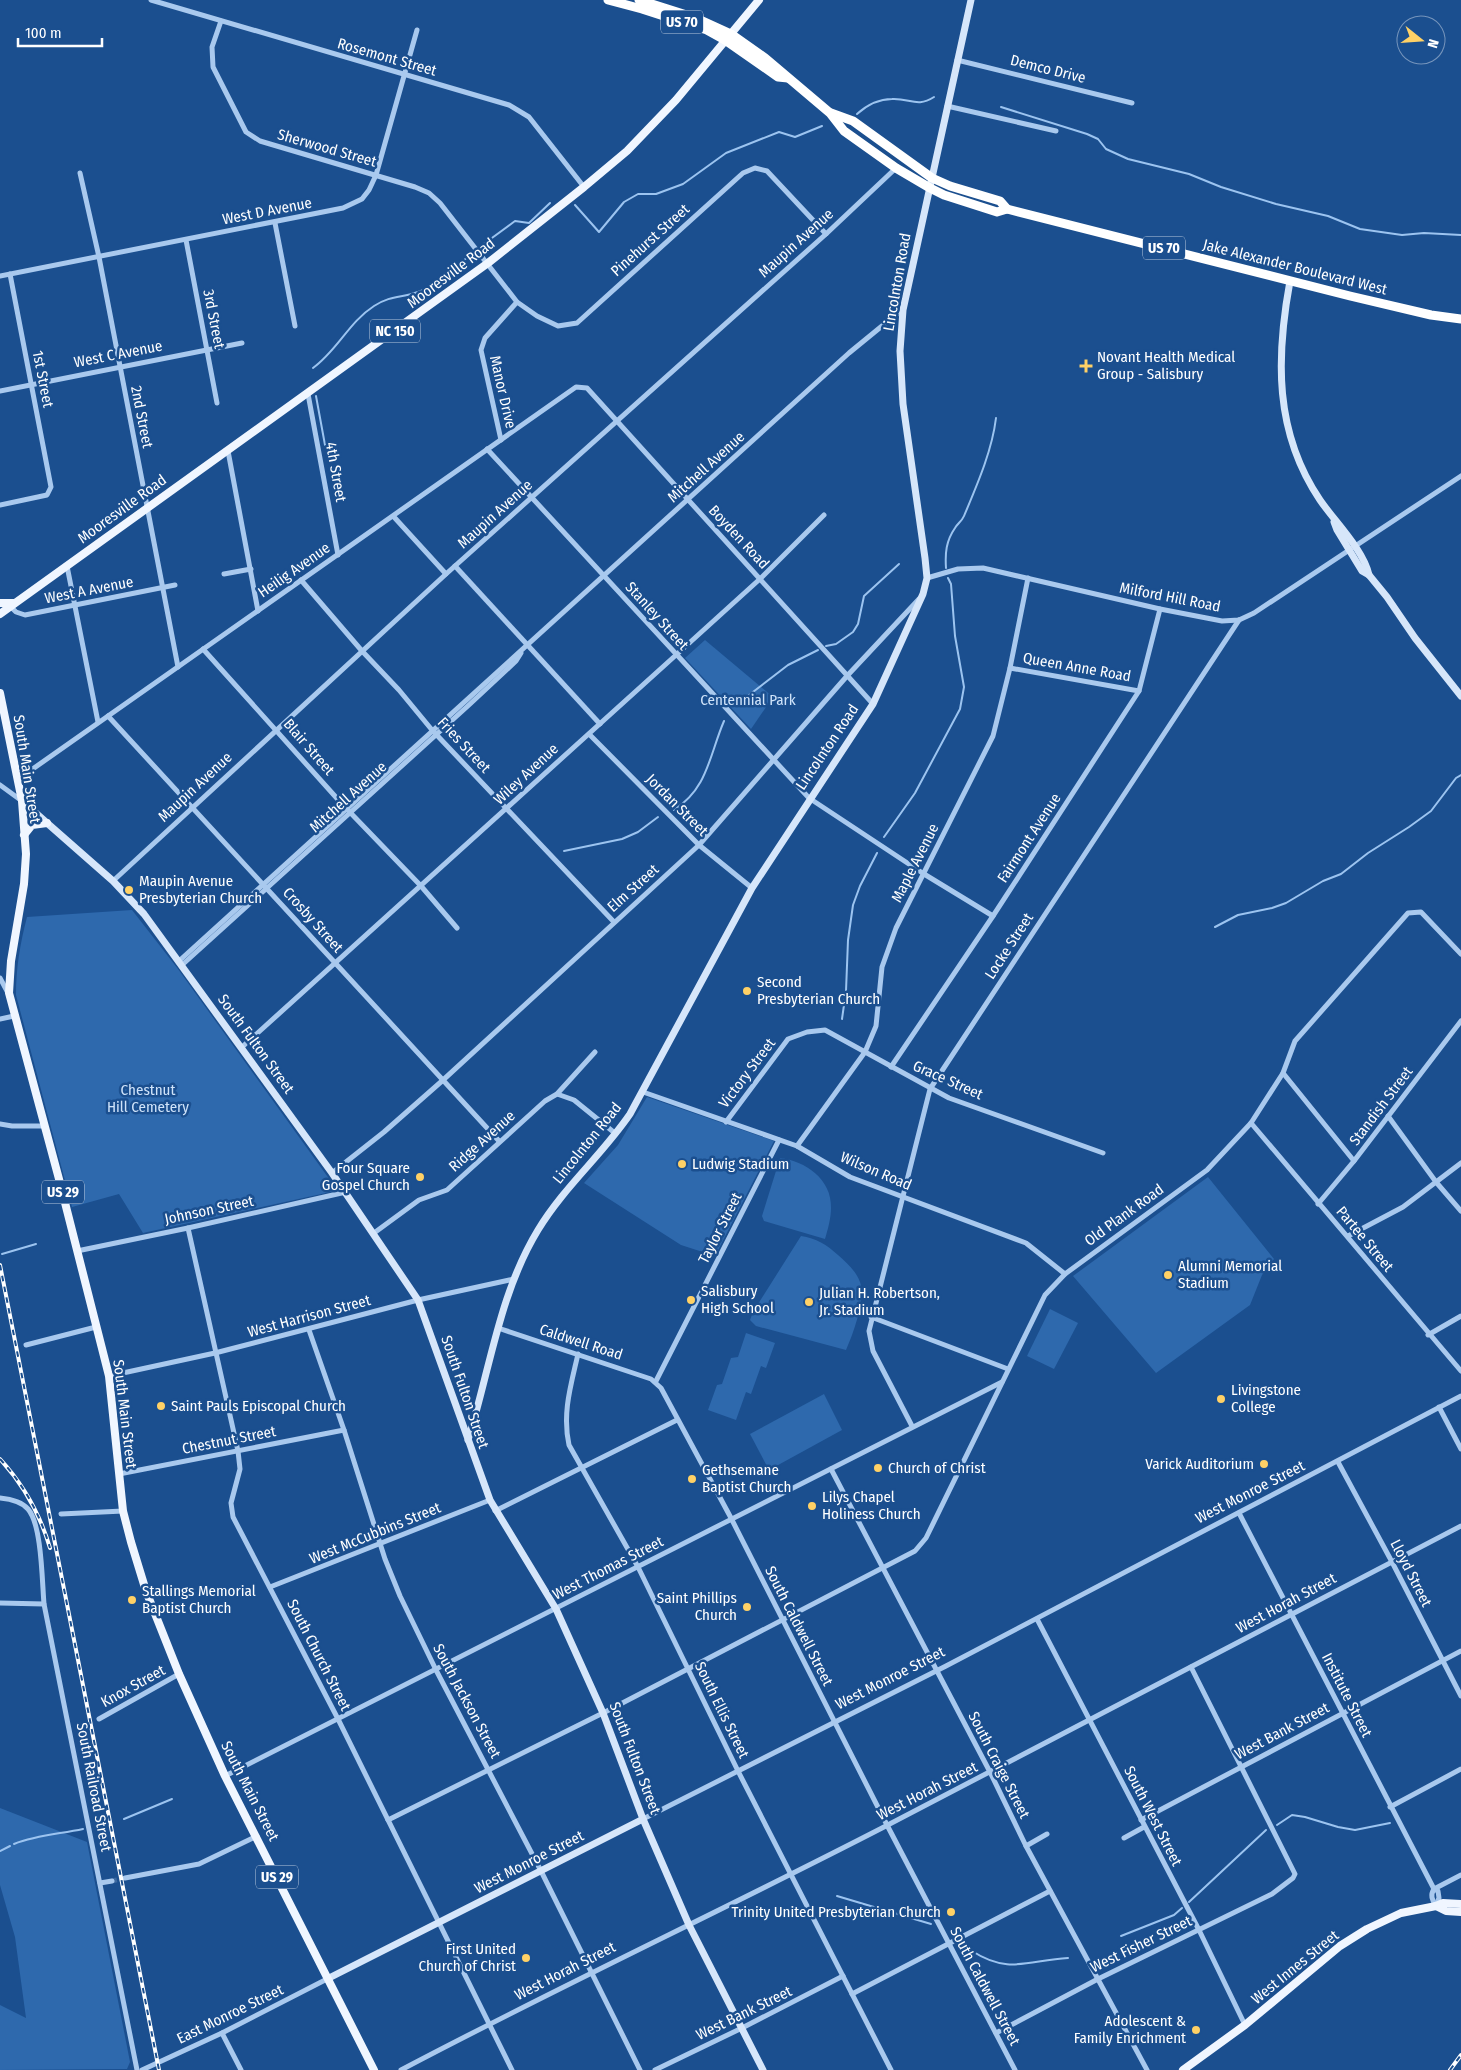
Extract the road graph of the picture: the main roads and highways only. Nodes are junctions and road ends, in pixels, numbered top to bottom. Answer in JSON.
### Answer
{"nodes":[{"id":1,"x":608,"y":0,"type":"edge"},
{"id":2,"x":639,"y":0,"type":"edge"},
{"id":3,"x":758,"y":0,"type":"edge"},
{"id":4,"x":728,"y":37,"type":"junction"},
{"id":5,"x":830,"y":113,"type":"junction"},
{"id":6,"x":1007,"y":209,"type":"junction"},
{"id":7,"x":1461,"y":319,"type":"edge"},
{"id":8,"x":0,"y":603,"type":"edge"},
{"id":9,"x":12,"y":604,"type":"junction"},
{"id":10,"x":0,"y":614,"type":"edge"},
{"id":11,"x":0,"y":693,"type":"edge"},
{"id":12,"x":47,"y":823,"type":"road end"},
{"id":13,"x":24,"y":835,"type":"junction"},
{"id":14,"x":1461,"y":1904,"type":"edge"},
{"id":15,"x":1436,"y":1906,"type":"junction"},
{"id":16,"x":1461,"y":1912,"type":"edge"},
{"id":17,"x":374,"y":2070,"type":"edge"},
{"id":18,"x":1183,"y":2070,"type":"edge"}],
"edges":[{"from":1,"to":4,"type":"highway","name":"Jake Alexander Boulevard West","number":"US 70"},
{"from":2,"to":4,"type":"highway","name":"Jake Alexander Boulevard West","number":"US 70"},
{"from":3,"to":4,"type":"main road","name":"Mooresville Road","number":"NC 150"},
{"from":4,"to":5,"type":"highway","name":"Jake Alexander Boulevard West","number":"US 70"},
{"from":4,"to":9,"type":"main road","name":"Mooresville Road","number":"NC 150"},
{"from":5,"to":6,"type":"highway","name":"Jake Alexander Boulevard West","number":"US 70"},
{"from":5,"to":6,"type":"highway","name":"Jake Alexander Boulevard West","number":"US 70"},
{"from":6,"to":7,"type":"highway","name":"Jake Alexander Boulevard West","number":"US 70"},
{"from":8,"to":9,"type":"main road"},
{"from":9,"to":10,"type":"main road","name":"Mooresville Road","number":"NC 150"},
{"from":11,"to":13,"type":"main road","name":"South Main Street","number":"US 29"},
{"from":12,"to":13,"type":"main road"},
{"from":13,"to":17,"type":"main road","name":"South Main Street","number":"US 29"},
{"from":14,"to":15,"type":"main road","name":"West Innes Street"},
{"from":15,"to":16,"type":"main road","name":"West Innes Street"},
{"from":15,"to":18,"type":"main road","name":"West Innes Street"}]}
